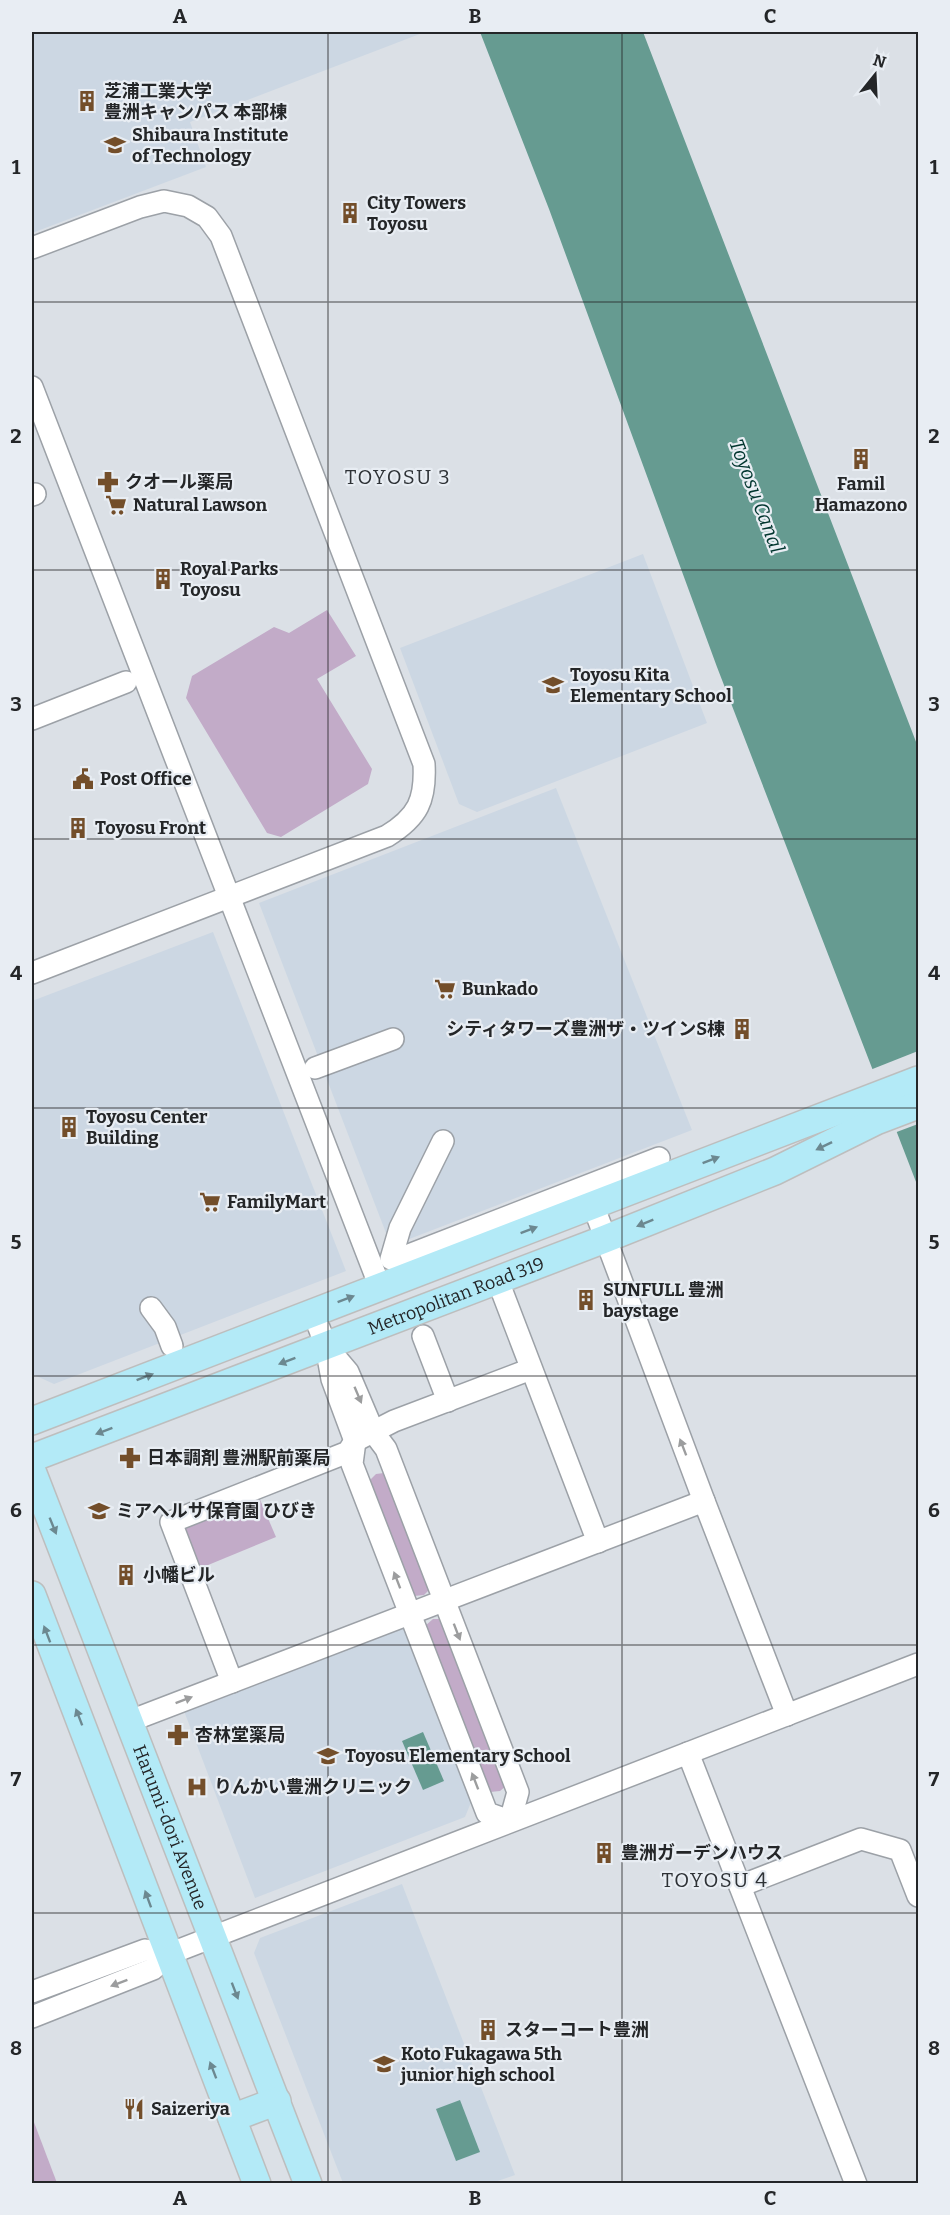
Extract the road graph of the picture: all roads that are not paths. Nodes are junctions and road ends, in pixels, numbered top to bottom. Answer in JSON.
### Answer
{"nodes":[{"id":1,"x":32,"y":248,"type":"edge"},
{"id":2,"x":32,"y":387,"type":"edge"},
{"id":3,"x":126,"y":682,"type":"dead end"},
{"id":4,"x":32,"y":719,"type":"edge"},
{"id":5,"x":229,"y":897,"type":"junction"},
{"id":6,"x":32,"y":973,"type":"edge"},
{"id":7,"x":393,"y":1039,"type":"dead end"},
{"id":8,"x":315,"y":1068,"type":"dead end"},
{"id":9,"x":918,"y":1080,"type":"edge"},
{"id":10,"x":918,"y":1105,"type":"edge"},
{"id":11,"x":872,"y":1110,"type":"junction"},
{"id":12,"x":442,"y":1141,"type":"dead end"},
{"id":13,"x":659,"y":1158,"type":"dead end"},
{"id":14,"x":593,"y":1205,"type":"junction"},
{"id":15,"x":606,"y":1239,"type":"junction"},
{"id":16,"x":498,"y":1281,"type":"junction"},
{"id":17,"x":380,"y":1287,"type":"junction"},
{"id":18,"x":151,"y":1308,"type":"dead end"},
{"id":19,"x":313,"y":1312,"type":"junction"},
{"id":20,"x":423,"y":1336,"type":"dead end"},
{"id":21,"x":172,"y":1346,"type":"dead end"},
{"id":22,"x":326,"y":1346,"type":"junction"},
{"id":23,"x":531,"y":1369,"type":"junction"},
{"id":24,"x":448,"y":1401,"type":"junction"},
{"id":25,"x":32,"y":1421,"type":"edge"},
{"id":26,"x":365,"y":1437,"type":"junction"},
{"id":27,"x":32,"y":1458,"type":"edge"},
{"id":28,"x":32,"y":1471,"type":"edge"},
{"id":29,"x":704,"y":1501,"type":"junction"},
{"id":30,"x":598,"y":1542,"type":"junction"},
{"id":31,"x":32,"y":1595,"type":"edge"},
{"id":32,"x":445,"y":1601,"type":"junction"},
{"id":33,"x":410,"y":1614,"type":"junction"},
{"id":34,"x":918,"y":1664,"type":"edge"},
{"id":35,"x":232,"y":1682,"type":"junction"},
{"id":36,"x":787,"y":1715,"type":"junction"},
{"id":37,"x":130,"y":1721,"type":"junction"},
{"id":38,"x":687,"y":1753,"type":"junction"},
{"id":39,"x":510,"y":1821,"type":"junction"},
{"id":40,"x":740,"y":1886,"type":"junction"},
{"id":41,"x":918,"y":1896,"type":"edge"},
{"id":42,"x":214,"y":1936,"type":"junction"},
{"id":43,"x":169,"y":1954,"type":"junction"},
{"id":44,"x":32,"y":1992,"type":"edge"},
{"id":45,"x":32,"y":2017,"type":"edge"},
{"id":46,"x":277,"y":2101,"type":"junction"},
{"id":47,"x":232,"y":2118,"type":"junction"},
{"id":48,"x":257,"y":2184,"type":"edge"},
{"id":49,"x":308,"y":2184,"type":"edge"},
{"id":50,"x":856,"y":2184,"type":"edge"}],
"edges":[{"from":1,"to":5,"type":"street"},
{"from":2,"to":5,"type":"street"},
{"from":3,"to":4,"type":"street"},
{"from":5,"to":6,"type":"street"},
{"from":5,"to":17,"type":"street"},
{"from":7,"to":8,"type":"street"},
{"from":9,"to":11,"type":"main road"},
{"from":10,"to":11,"type":"main road"},
{"from":14,"to":11,"type":"main road","name":"Metropolitan Road 319","one_way":true},
{"from":11,"to":15,"type":"main road","name":"Metropolitan Road 319","one_way":true},
{"from":12,"to":13,"type":"street"},
{"from":14,"to":15,"type":"street"},
{"from":17,"to":14,"type":"main road","name":"Metropolitan Road 319","one_way":true},
{"from":15,"to":16,"type":"main road","name":"Metropolitan Road 319"},
{"from":29,"to":15,"type":"street","one_way":true},
{"from":16,"to":22,"type":"main road","name":"Metropolitan Road 319"},
{"from":16,"to":23,"type":"street"},
{"from":19,"to":17,"type":"main road","name":"Metropolitan Road 319","one_way":true},
{"from":18,"to":21,"type":"street"},
{"from":19,"to":22,"type":"street"},
{"from":25,"to":19,"type":"main road","name":"Metropolitan Road 319","one_way":true},
{"from":20,"to":24,"type":"street"},
{"from":22,"to":26,"type":"street"},
{"from":22,"to":27,"type":"main road","name":"Metropolitan Road 319","one_way":true},
{"from":23,"to":24,"type":"street"},
{"from":23,"to":30,"type":"street"},
{"from":24,"to":26,"type":"street"},
{"from":26,"to":32,"type":"street"},
{"from":33,"to":26,"type":"street","one_way":true},
{"from":26,"to":35,"type":"street"},
{"from":28,"to":37,"type":"main road","name":"Harumi-dori Avenue","one_way":true},
{"from":29,"to":30,"type":"street"},
{"from":29,"to":36,"type":"street"},
{"from":30,"to":32,"type":"street"},
{"from":43,"to":31,"type":"main road","one_way":true},
{"from":32,"to":33,"type":"street"},
{"from":32,"to":39,"type":"street","one_way":true},
{"from":33,"to":35,"type":"street"},
{"from":39,"to":33,"type":"street","one_way":true},
{"from":34,"to":36,"type":"street"},
{"from":37,"to":35,"type":"street","one_way":true},
{"from":36,"to":38,"type":"street"},
{"from":37,"to":42,"type":"main road","name":"Harumi-dori Avenue"},
{"from":38,"to":39,"type":"street"},
{"from":38,"to":40,"type":"street"},
{"from":39,"to":42,"type":"street"},
{"from":40,"to":41,"type":"street"},
{"from":40,"to":50,"type":"street"},
{"from":42,"to":43,"type":"street"},
{"from":42,"to":46,"type":"main road","name":"Harumi-dori Avenue","one_way":true},
{"from":43,"to":44,"type":"street"},
{"from":43,"to":45,"type":"street","one_way":true},
{"from":47,"to":43,"type":"main road","one_way":true},
{"from":46,"to":47,"type":"main road"},
{"from":46,"to":49,"type":"main road","name":"Harumi-dori Avenue"},
{"from":47,"to":48,"type":"main road"}]}
